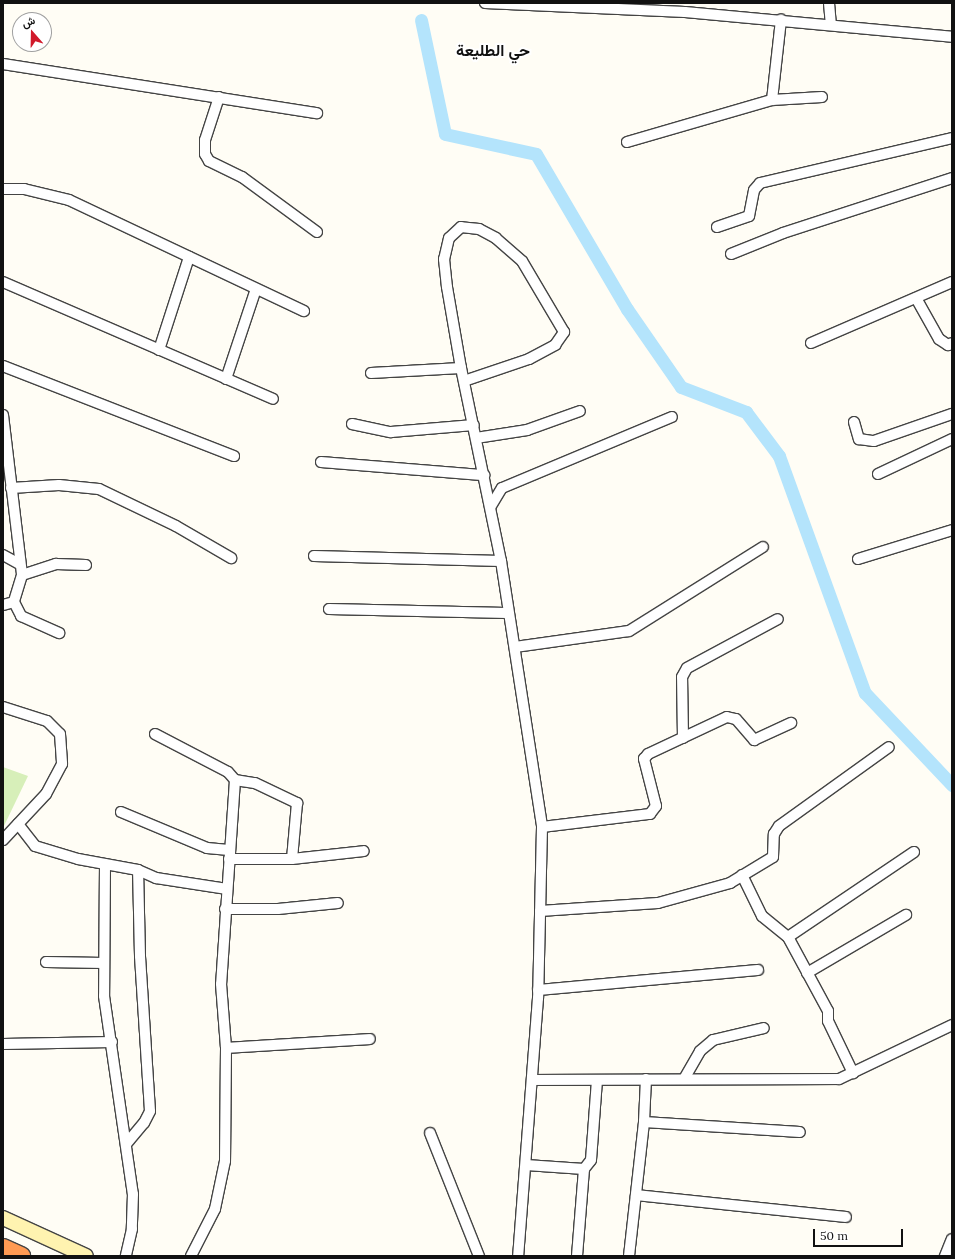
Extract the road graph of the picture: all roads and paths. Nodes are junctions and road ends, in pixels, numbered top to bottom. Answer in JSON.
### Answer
{"nodes":[{"id":1,"x":484,"y":3,"type":"edge"},
{"id":2,"x":829,"y":3,"type":"edge"},
{"id":3,"x":626,"y":6,"type":"edge"},
{"id":4,"x":780,"y":20,"type":"junction"},
{"id":5,"x":831,"y":24,"type":"junction"},
{"id":6,"x":952,"y":37,"type":"edge"},
{"id":7,"x":3,"y":64,"type":"edge"},
{"id":8,"x":219,"y":97,"type":"junction"},
{"id":9,"x":822,"y":97,"type":"dead end"},
{"id":10,"x":772,"y":100,"type":"junction"},
{"id":11,"x":317,"y":113,"type":"dead end"},
{"id":12,"x":952,"y":138,"type":"edge"},
{"id":13,"x":627,"y":142,"type":"dead end"},
{"id":14,"x":952,"y":178,"type":"edge"},
{"id":15,"x":3,"y":188,"type":"edge"},
{"id":16,"x":717,"y":227,"type":"dead end"},
{"id":17,"x":317,"y":232,"type":"dead end"},
{"id":18,"x":731,"y":254,"type":"dead end"},
{"id":19,"x":189,"y":257,"type":"junction"},
{"id":20,"x":3,"y":282,"type":"edge"},
{"id":21,"x":952,"y":282,"type":"edge"},
{"id":22,"x":256,"y":289,"type":"junction"},
{"id":23,"x":916,"y":298,"type":"junction"},
{"id":24,"x":304,"y":311,"type":"dead end"},
{"id":25,"x":952,"y":343,"type":"edge"},
{"id":26,"x":811,"y":344,"type":"dead end"},
{"id":27,"x":159,"y":350,"type":"junction"},
{"id":28,"x":3,"y":366,"type":"edge"},
{"id":29,"x":461,"y":368,"type":"junction"},
{"id":30,"x":370,"y":372,"type":"dead end"},
{"id":31,"x":226,"y":378,"type":"junction"},
{"id":32,"x":464,"y":381,"type":"junction"},
{"id":33,"x":273,"y":399,"type":"dead end"},
{"id":34,"x":580,"y":411,"type":"dead end"},
{"id":35,"x":952,"y":414,"type":"edge"},
{"id":36,"x":3,"y":415,"type":"edge"},
{"id":37,"x":672,"y":417,"type":"dead end"},
{"id":38,"x":854,"y":422,"type":"dead end"},
{"id":39,"x":352,"y":424,"type":"dead end"},
{"id":40,"x":474,"y":425,"type":"junction"},
{"id":41,"x":476,"y":438,"type":"junction"},
{"id":42,"x":952,"y":439,"type":"edge"},
{"id":43,"x":234,"y":456,"type":"dead end"},
{"id":44,"x":321,"y":462,"type":"dead end"},
{"id":45,"x":878,"y":474,"type":"dead end"},
{"id":46,"x":484,"y":475,"type":"junction"},
{"id":47,"x":11,"y":488,"type":"junction"},
{"id":48,"x":491,"y":506,"type":"junction"},
{"id":49,"x":952,"y":530,"type":"edge"},
{"id":50,"x":763,"y":547,"type":"dead end"},
{"id":51,"x":3,"y":555,"type":"edge"},
{"id":52,"x":314,"y":556,"type":"dead end"},
{"id":53,"x":231,"y":558,"type":"dead end"},
{"id":54,"x":858,"y":559,"type":"dead end"},
{"id":55,"x":500,"y":561,"type":"junction"},
{"id":56,"x":19,"y":564,"type":"junction"},
{"id":57,"x":86,"y":565,"type":"dead end"},
{"id":58,"x":22,"y":575,"type":"junction"},
{"id":59,"x":14,"y":602,"type":"junction"},
{"id":60,"x":3,"y":605,"type":"edge"},
{"id":61,"x":329,"y":609,"type":"dead end"},
{"id":62,"x":507,"y":613,"type":"junction"},
{"id":63,"x":778,"y":619,"type":"dead end"},
{"id":64,"x":59,"y":633,"type":"dead end"},
{"id":65,"x":515,"y":647,"type":"junction"},
{"id":66,"x":3,"y":707,"type":"edge"},
{"id":67,"x":791,"y":723,"type":"dead end"},
{"id":68,"x":155,"y":734,"type":"dead end"},
{"id":69,"x":683,"y":738,"type":"junction"},
{"id":70,"x":889,"y":746,"type":"dead end"},
{"id":71,"x":235,"y":780,"type":"junction"},
{"id":72,"x":121,"y":812,"type":"dead end"},
{"id":73,"x":18,"y":824,"type":"junction"},
{"id":74,"x":542,"y":826,"type":"junction"},
{"id":75,"x":3,"y":840,"type":"edge"},
{"id":76,"x":364,"y":851,"type":"dead end"},
{"id":77,"x":914,"y":852,"type":"dead end"},
{"id":78,"x":229,"y":855,"type":"junction"},
{"id":79,"x":292,"y":859,"type":"junction"},
{"id":80,"x":105,"y":864,"type":"junction"},
{"id":81,"x":138,"y":870,"type":"junction"},
{"id":82,"x":742,"y":875,"type":"junction"},
{"id":83,"x":227,"y":889,"type":"junction"},
{"id":84,"x":338,"y":903,"type":"dead end"},
{"id":85,"x":225,"y":908,"type":"junction"},
{"id":86,"x":540,"y":911,"type":"junction"},
{"id":87,"x":906,"y":915,"type":"dead end"},
{"id":88,"x":788,"y":937,"type":"junction"},
{"id":89,"x":46,"y":962,"type":"dead end"},
{"id":90,"x":104,"y":963,"type":"junction"},
{"id":91,"x":758,"y":970,"type":"dead end"},
{"id":92,"x":807,"y":973,"type":"junction"},
{"id":93,"x":538,"y":990,"type":"junction"},
{"id":94,"x":952,"y":1025,"type":"edge"},
{"id":95,"x":764,"y":1028,"type":"dead end"},
{"id":96,"x":370,"y":1038,"type":"dead end"},
{"id":97,"x":112,"y":1042,"type":"junction"},
{"id":98,"x":3,"y":1044,"type":"edge"},
{"id":99,"x":226,"y":1048,"type":"junction"},
{"id":100,"x":853,"y":1073,"type":"junction"},
{"id":101,"x":646,"y":1079,"type":"junction"},
{"id":102,"x":684,"y":1079,"type":"junction"},
{"id":103,"x":532,"y":1080,"type":"junction"},
{"id":104,"x":597,"y":1080,"type":"junction"},
{"id":105,"x":644,"y":1122,"type":"junction"},
{"id":106,"x":800,"y":1132,"type":"dead end"},
{"id":107,"x":430,"y":1134,"type":"dead end"},
{"id":108,"x":127,"y":1143,"type":"junction"},
{"id":109,"x":526,"y":1165,"type":"junction"},
{"id":110,"x":584,"y":1169,"type":"junction"},
{"id":111,"x":636,"y":1195,"type":"junction"},
{"id":112,"x":846,"y":1217,"type":"dead end"},
{"id":113,"x":3,"y":1218,"type":"edge"},
{"id":114,"x":952,"y":1239,"type":"edge"},
{"id":115,"x":3,"y":1248,"type":"edge"},
{"id":116,"x":21,"y":1256,"type":"edge"},
{"id":117,"x":86,"y":1256,"type":"edge"},
{"id":118,"x":126,"y":1256,"type":"edge"},
{"id":119,"x":191,"y":1256,"type":"edge"},
{"id":120,"x":479,"y":1256,"type":"edge"},
{"id":121,"x":518,"y":1256,"type":"edge"},
{"id":122,"x":576,"y":1256,"type":"edge"},
{"id":123,"x":629,"y":1256,"type":"edge"},
{"id":124,"x":945,"y":1256,"type":"edge"}],
"edges":[{"from":1,"to":3,"type":"street"},
{"from":2,"to":5,"type":"street"},
{"from":3,"to":4,"type":"street"},
{"from":4,"to":5,"type":"street"},
{"from":4,"to":10,"type":"street"},
{"from":5,"to":6,"type":"street"},
{"from":7,"to":8,"type":"street"},
{"from":8,"to":11,"type":"street"},
{"from":8,"to":17,"type":"street"},
{"from":9,"to":10,"type":"street"},
{"from":10,"to":13,"type":"street"},
{"from":12,"to":16,"type":"street"},
{"from":14,"to":18,"type":"street"},
{"from":15,"to":19,"type":"street"},
{"from":19,"to":22,"type":"street"},
{"from":19,"to":27,"type":"street"},
{"from":20,"to":27,"type":"street"},
{"from":21,"to":23,"type":"street"},
{"from":22,"to":24,"type":"street"},
{"from":22,"to":31,"type":"street"},
{"from":23,"to":25,"type":"street"},
{"from":23,"to":26,"type":"street"},
{"from":27,"to":31,"type":"street"},
{"from":28,"to":43,"type":"street"},
{"from":29,"to":30,"type":"street"},
{"from":29,"to":32,"type":"street"},
{"from":29,"to":32,"type":"street"},
{"from":31,"to":33,"type":"street"},
{"from":32,"to":40,"type":"street"},
{"from":34,"to":41,"type":"street"},
{"from":35,"to":38,"type":"street"},
{"from":36,"to":47,"type":"street"},
{"from":37,"to":48,"type":"street"},
{"from":39,"to":40,"type":"street"},
{"from":40,"to":41,"type":"street"},
{"from":41,"to":46,"type":"street"},
{"from":42,"to":45,"type":"street"},
{"from":44,"to":46,"type":"street"},
{"from":46,"to":48,"type":"street"},
{"from":47,"to":53,"type":"street"},
{"from":47,"to":56,"type":"street"},
{"from":48,"to":55,"type":"street"},
{"from":49,"to":54,"type":"street"},
{"from":50,"to":65,"type":"street"},
{"from":51,"to":56,"type":"street"},
{"from":52,"to":55,"type":"street"},
{"from":55,"to":62,"type":"street"},
{"from":56,"to":58,"type":"street"},
{"from":57,"to":58,"type":"street"},
{"from":58,"to":59,"type":"street"},
{"from":59,"to":60,"type":"street"},
{"from":59,"to":64,"type":"street"},
{"from":61,"to":62,"type":"street"},
{"from":62,"to":65,"type":"street"},
{"from":63,"to":69,"type":"street"},
{"from":65,"to":74,"type":"street"},
{"from":66,"to":73,"type":"street"},
{"from":67,"to":69,"type":"street"},
{"from":68,"to":71,"type":"street"},
{"from":69,"to":74,"type":"street"},
{"from":70,"to":82,"type":"street"},
{"from":71,"to":78,"type":"street"},
{"from":71,"to":79,"type":"street"},
{"from":72,"to":78,"type":"street"},
{"from":73,"to":75,"type":"street"},
{"from":73,"to":80,"type":"street"},
{"from":74,"to":86,"type":"street"},
{"from":76,"to":79,"type":"street"},
{"from":77,"to":88,"type":"street"},
{"from":78,"to":79,"type":"street"},
{"from":78,"to":83,"type":"street"},
{"from":80,"to":81,"type":"street"},
{"from":80,"to":90,"type":"street"},
{"from":81,"to":83,"type":"street"},
{"from":81,"to":108,"type":"street"},
{"from":82,"to":86,"type":"street"},
{"from":82,"to":88,"type":"street"},
{"from":83,"to":85,"type":"street"},
{"from":84,"to":85,"type":"street"},
{"from":85,"to":99,"type":"street"},
{"from":86,"to":93,"type":"street"},
{"from":87,"to":92,"type":"street"},
{"from":88,"to":92,"type":"street"},
{"from":89,"to":90,"type":"street"},
{"from":90,"to":97,"type":"street"},
{"from":91,"to":93,"type":"street"},
{"from":92,"to":100,"type":"street"},
{"from":93,"to":103,"type":"street"},
{"from":94,"to":100,"type":"street"},
{"from":95,"to":102,"type":"street"},
{"from":96,"to":99,"type":"street"},
{"from":97,"to":98,"type":"street"},
{"from":97,"to":108,"type":"street"},
{"from":99,"to":119,"type":"street"},
{"from":100,"to":102,"type":"street"},
{"from":101,"to":102,"type":"street"},
{"from":101,"to":104,"type":"street"},
{"from":101,"to":105,"type":"street"},
{"from":103,"to":104,"type":"street"},
{"from":103,"to":109,"type":"street"},
{"from":104,"to":110,"type":"street"},
{"from":105,"to":106,"type":"street"},
{"from":105,"to":111,"type":"street"},
{"from":107,"to":120,"type":"street"},
{"from":108,"to":118,"type":"street"},
{"from":109,"to":110,"type":"street"},
{"from":109,"to":121,"type":"street"},
{"from":110,"to":122,"type":"street"},
{"from":111,"to":112,"type":"street"},
{"from":111,"to":123,"type":"street"},
{"from":113,"to":117,"type":"main road"},
{"from":114,"to":124,"type":"street"},
{"from":115,"to":116,"type":"highway"}]}
